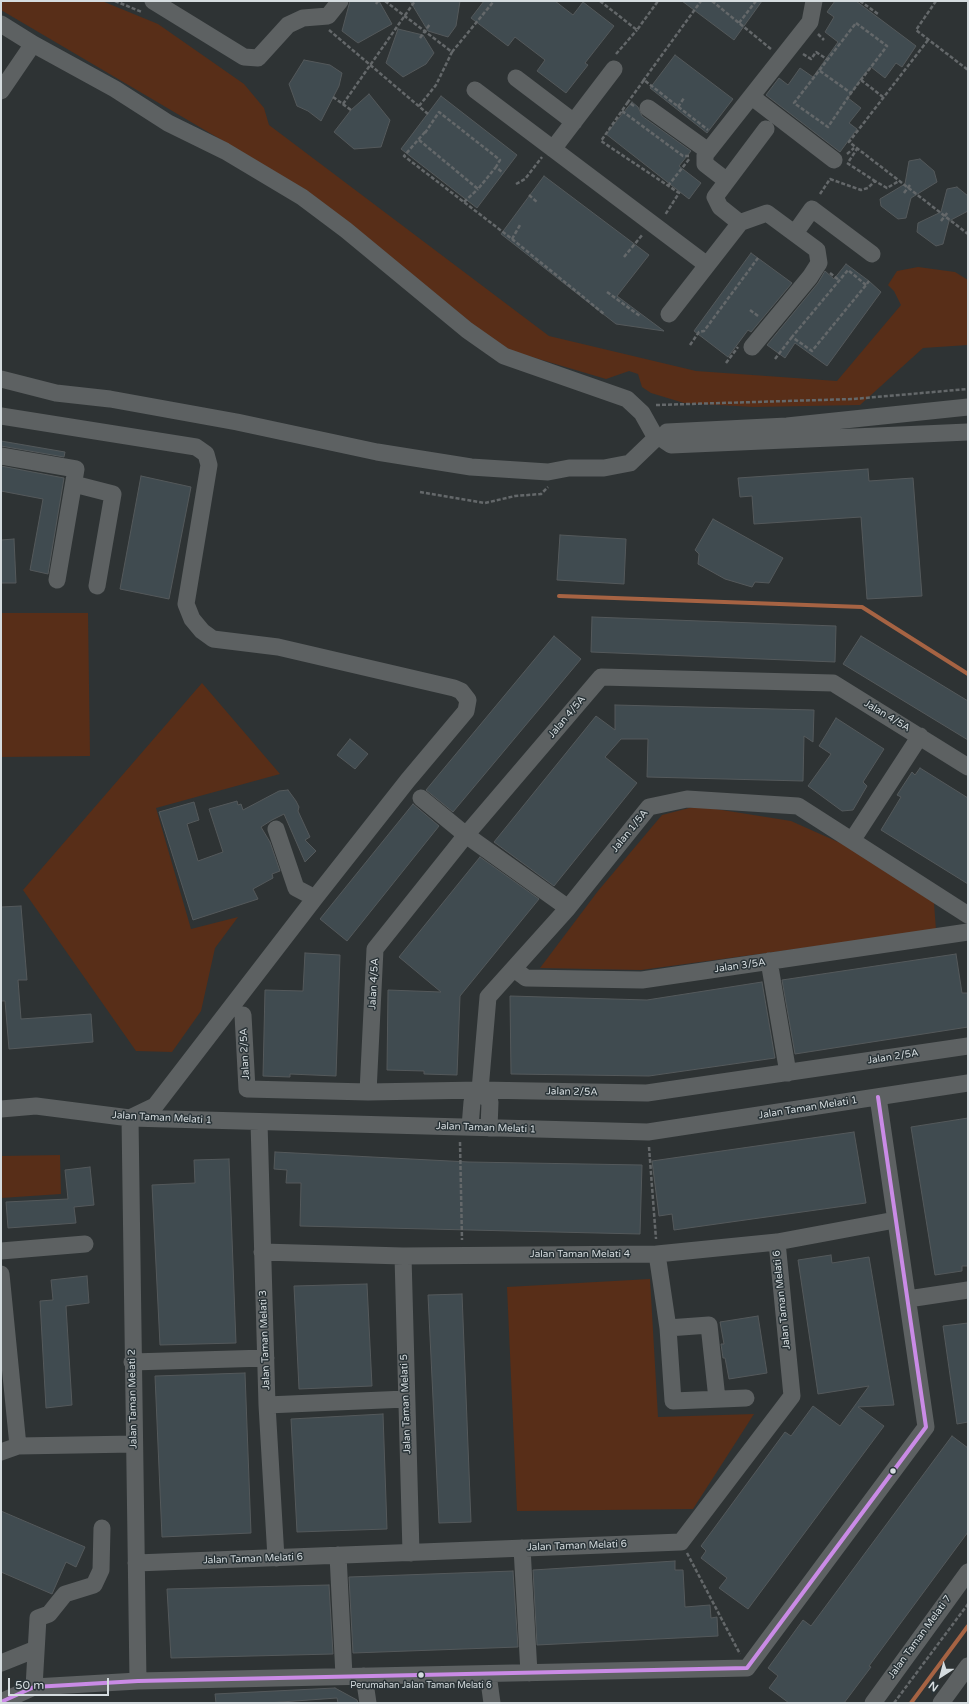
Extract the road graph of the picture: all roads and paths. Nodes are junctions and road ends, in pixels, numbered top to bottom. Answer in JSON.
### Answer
{"nodes":[{"id":1,"x":153,"y":1,"type":"edge"},
{"id":2,"x":340,"y":1,"type":"edge"},
{"id":3,"x":384,"y":1,"type":"edge"},
{"id":4,"x":415,"y":1,"type":"edge"},
{"id":5,"x":494,"y":1,"type":"edge"},
{"id":6,"x":600,"y":1,"type":"edge"},
{"id":7,"x":658,"y":1,"type":"edge"},
{"id":8,"x":701,"y":1,"type":"edge"},
{"id":9,"x":712,"y":1,"type":"edge"},
{"id":10,"x":756,"y":1,"type":"edge"},
{"id":11,"x":814,"y":1,"type":"edge"},
{"id":12,"x":860,"y":1,"type":"edge"},
{"id":13,"x":936,"y":1,"type":"edge"},
{"id":14,"x":694,"y":10,"type":"dead end"},
{"id":15,"x":878,"y":14,"type":"dead end"},
{"id":16,"x":403,"y":16,"type":"junction"},
{"id":17,"x":739,"y":23,"type":"junction"},
{"id":18,"x":1,"y":24,"type":"edge"},
{"id":19,"x":430,"y":24,"type":"dead end"},
{"id":20,"x":744,"y":27,"type":"dead end"},
{"id":21,"x":637,"y":30,"type":"junction"},
{"id":22,"x":424,"y":32,"type":"junction"},
{"id":23,"x":420,"y":38,"type":"dead end"},
{"id":24,"x":928,"y":40,"type":"junction"},
{"id":25,"x":33,"y":44,"type":"junction"},
{"id":26,"x":452,"y":52,"type":"junction"},
{"id":27,"x":614,"y":69,"type":"joint"},
{"id":28,"x":968,"y":70,"type":"edge"},
{"id":29,"x":820,"y":71,"type":"junction"},
{"id":30,"x":516,"y":78,"type":"dead end"},
{"id":31,"x":861,"y":80,"type":"junction"},
{"id":32,"x":475,"y":90,"type":"dead end"},
{"id":33,"x":1,"y":91,"type":"edge"},
{"id":34,"x":851,"y":93,"type":"junction"},
{"id":35,"x":883,"y":96,"type":"junction"},
{"id":36,"x":333,"y":97,"type":"dead end"},
{"id":37,"x":752,"y":97,"type":"junction"},
{"id":38,"x":684,"y":98,"type":"dead end"},
{"id":39,"x":343,"y":104,"type":"junction"},
{"id":40,"x":419,"y":106,"type":"dead end"},
{"id":41,"x":678,"y":107,"type":"dead end"},
{"id":42,"x":648,"y":108,"type":"dead end"},
{"id":43,"x":351,"y":110,"type":"dead end"},
{"id":44,"x":622,"y":111,"type":"dead end"},
{"id":45,"x":574,"y":122,"type":"junction"},
{"id":46,"x":766,"y":129,"type":"dead end"},
{"id":47,"x":425,"y":132,"type":"junction"},
{"id":48,"x":551,"y":147,"type":"junction"},
{"id":49,"x":708,"y":152,"type":"junction"},
{"id":50,"x":840,"y":162,"type":"joint"},
{"id":51,"x":496,"y":167,"type":"junction"},
{"id":52,"x":503,"y":173,"type":"dead end"},
{"id":53,"x":727,"y":181,"type":"junction"},
{"id":54,"x":875,"y":181,"type":"junction"},
{"id":55,"x":899,"y":181,"type":"junction"},
{"id":56,"x":516,"y":184,"type":"dead end"},
{"id":57,"x":910,"y":185,"type":"dead end"},
{"id":58,"x":668,"y":186,"type":"dead end"},
{"id":59,"x":478,"y":189,"type":"junction"},
{"id":60,"x":907,"y":189,"type":"junction"},
{"id":61,"x":820,"y":194,"type":"dead end"},
{"id":62,"x":904,"y":194,"type":"dead end"},
{"id":63,"x":529,"y":195,"type":"dead end"},
{"id":64,"x":464,"y":202,"type":"junction"},
{"id":65,"x":537,"y":202,"type":"dead end"},
{"id":66,"x":948,"y":212,"type":"dead end"},
{"id":67,"x":944,"y":216,"type":"junction"},
{"id":68,"x":941,"y":220,"type":"dead end"},
{"id":69,"x":652,"y":223,"type":"junction"},
{"id":70,"x":739,"y":223,"type":"junction"},
{"id":71,"x":520,"y":225,"type":"dead end"},
{"id":72,"x":794,"y":233,"type":"junction"},
{"id":73,"x":968,"y":234,"type":"edge"},
{"id":74,"x":512,"y":239,"type":"junction"},
{"id":75,"x":872,"y":254,"type":"dead end"},
{"id":76,"x":624,"y":257,"type":"dead end"},
{"id":77,"x":758,"y":258,"type":"dead end"},
{"id":78,"x":707,"y":265,"type":"junction"},
{"id":79,"x":869,"y":281,"type":"dead end"},
{"id":80,"x":866,"y":284,"type":"junction"},
{"id":81,"x":607,"y":292,"type":"dead end"},
{"id":82,"x":750,"y":310,"type":"dead end"},
{"id":83,"x":604,"y":314,"type":"dead end"},
{"id":84,"x":669,"y":314,"type":"dead end"},
{"id":85,"x":640,"y":316,"type":"dead end"},
{"id":86,"x":760,"y":318,"type":"dead end"},
{"id":87,"x":792,"y":337,"type":"junction"},
{"id":88,"x":690,"y":345,"type":"dead end"},
{"id":89,"x":746,"y":346,"type":"joint"},
{"id":90,"x":775,"y":359,"type":"dead end"},
{"id":91,"x":726,"y":363,"type":"dead end"},
{"id":92,"x":1,"y":379,"type":"edge"},
{"id":93,"x":968,"y":389,"type":"edge"},
{"id":94,"x":656,"y":405,"type":"dead end"},
{"id":95,"x":968,"y":407,"type":"edge"},
{"id":96,"x":1,"y":416,"type":"edge"},
{"id":97,"x":968,"y":432,"type":"edge"},
{"id":98,"x":659,"y":438,"type":"junction"},
{"id":99,"x":1,"y":456,"type":"edge"},
{"id":100,"x":74,"y":484,"type":"junction"},
{"id":101,"x":552,"y":484,"type":"dead end"},
{"id":102,"x":420,"y":492,"type":"dead end"},
{"id":103,"x":57,"y":580,"type":"dead end"},
{"id":104,"x":97,"y":586,"type":"dead end"},
{"id":105,"x":920,"y":736,"type":"junction"},
{"id":106,"x":968,"y":767,"type":"edge"},
{"id":107,"x":421,"y":798,"type":"dead end"},
{"id":108,"x":276,"y":829,"type":"dead end"},
{"id":109,"x":466,"y":835,"type":"junction"},
{"id":110,"x":853,"y":839,"type":"junction"},
{"id":111,"x":315,"y":898,"type":"junction"},
{"id":112,"x":568,"y":908,"type":"junction"},
{"id":113,"x":968,"y":915,"type":"edge"},
{"id":114,"x":968,"y":932,"type":"edge"},
{"id":115,"x":769,"y":962,"type":"junction"},
{"id":116,"x":514,"y":969,"type":"junction"},
{"id":117,"x":243,"y":1014,"type":"dead end"},
{"id":118,"x":968,"y":1046,"type":"edge"},
{"id":119,"x":788,"y":1073,"type":"junction"},
{"id":120,"x":968,"y":1083,"type":"edge"},
{"id":121,"x":480,"y":1090,"type":"junction"},
{"id":122,"x":368,"y":1092,"type":"junction"},
{"id":123,"x":878,"y":1097,"type":"junction"},
{"id":124,"x":1,"y":1109,"type":"edge"},
{"id":125,"x":130,"y":1118,"type":"junction"},
{"id":126,"x":260,"y":1122,"type":"junction"},
{"id":127,"x":465,"y":1127,"type":"junction"},
{"id":128,"x":489,"y":1128,"type":"junction"},
{"id":129,"x":648,"y":1132,"type":"junction"},
{"id":130,"x":896,"y":1220,"type":"junction"},
{"id":131,"x":777,"y":1242,"type":"junction"},
{"id":132,"x":85,"y":1244,"type":"dead end"},
{"id":133,"x":1,"y":1251,"type":"edge"},
{"id":134,"x":262,"y":1252,"type":"junction"},
{"id":135,"x":657,"y":1254,"type":"junction"},
{"id":136,"x":462,"y":1255,"type":"junction"},
{"id":137,"x":402,"y":1256,"type":"junction"},
{"id":138,"x":1,"y":1274,"type":"edge"},
{"id":139,"x":968,"y":1290,"type":"edge"},
{"id":140,"x":908,"y":1299,"type":"junction"},
{"id":141,"x":668,"y":1328,"type":"junction"},
{"id":142,"x":266,"y":1358,"type":"junction"},
{"id":143,"x":132,"y":1362,"type":"junction"},
{"id":144,"x":746,"y":1398,"type":"dead end"},
{"id":145,"x":406,"y":1399,"type":"junction"},
{"id":146,"x":717,"y":1399,"type":"junction"},
{"id":147,"x":267,"y":1405,"type":"junction"},
{"id":148,"x":134,"y":1444,"type":"junction"},
{"id":149,"x":18,"y":1446,"type":"junction"},
{"id":150,"x":1,"y":1452,"type":"edge"},
{"id":151,"x":102,"y":1528,"type":"dead end"},
{"id":152,"x":681,"y":1542,"type":"junction"},
{"id":153,"x":522,"y":1548,"type":"junction"},
{"id":154,"x":411,"y":1553,"type":"junction"},
{"id":155,"x":338,"y":1555,"type":"junction"},
{"id":156,"x":276,"y":1558,"type":"junction"},
{"id":157,"x":136,"y":1563,"type":"junction"},
{"id":158,"x":968,"y":1572,"type":"edge"},
{"id":159,"x":968,"y":1604,"type":"edge"},
{"id":160,"x":36,"y":1649,"type":"junction"},
{"id":161,"x":1,"y":1663,"type":"edge"},
{"id":162,"x":968,"y":1666,"type":"edge"},
{"id":163,"x":747,"y":1668,"type":"junction"},
{"id":164,"x":529,"y":1673,"type":"junction"},
{"id":165,"x":488,"y":1674,"type":"junction"},
{"id":166,"x":344,"y":1676,"type":"junction"},
{"id":167,"x":364,"y":1676,"type":"junction"},
{"id":168,"x":138,"y":1681,"type":"junction"},
{"id":169,"x":953,"y":1686,"type":"junction"},
{"id":170,"x":34,"y":1687,"type":"junction"},
{"id":171,"x":1,"y":1702,"type":"edge"},
{"id":172,"x":368,"y":1703,"type":"edge"},
{"id":173,"x":492,"y":1703,"type":"edge"},
{"id":174,"x":873,"y":1703,"type":"edge"},
{"id":175,"x":894,"y":1703,"type":"edge"},
{"id":176,"x":941,"y":1703,"type":"edge"},
{"id":177,"x":956,"y":1703,"type":"edge"}],
"edges":[{"from":1,"to":2,"type":"street"},
{"from":3,"to":16,"type":"path"},
{"from":4,"to":16,"type":"path"},
{"from":5,"to":26,"type":"path"},
{"from":6,"to":21,"type":"path"},
{"from":7,"to":21,"type":"path"},
{"from":8,"to":14,"type":"path"},
{"from":9,"to":17,"type":"path"},
{"from":10,"to":17,"type":"path"},
{"from":11,"to":37,"type":"street"},
{"from":12,"to":15,"type":"path"},
{"from":13,"to":24,"type":"path"},
{"from":16,"to":22,"type":"path"},
{"from":16,"to":39,"type":"path"},
{"from":17,"to":20,"type":"path"},
{"from":18,"to":25,"type":"street"},
{"from":19,"to":22,"type":"path"},
{"from":21,"to":27,"type":"path"},
{"from":22,"to":23,"type":"path"},
{"from":22,"to":26,"type":"path"},
{"from":24,"to":28,"type":"path"},
{"from":24,"to":35,"type":"path"},
{"from":25,"to":33,"type":"street"},
{"from":25,"to":98,"type":"street"},
{"from":26,"to":40,"type":"path"},
{"from":27,"to":45,"type":"street"},
{"from":29,"to":31,"type":"path"},
{"from":29,"to":34,"type":"path"},
{"from":29,"to":34,"type":"path"},
{"from":30,"to":45,"type":"street"},
{"from":31,"to":34,"type":"path"},
{"from":31,"to":35,"type":"path"},
{"from":32,"to":48,"type":"street"},
{"from":35,"to":55,"type":"path"},
{"from":36,"to":39,"type":"path"},
{"from":37,"to":49,"type":"street"},
{"from":37,"to":50,"type":"street"},
{"from":38,"to":41,"type":"path"},
{"from":39,"to":43,"type":"path"},
{"from":42,"to":49,"type":"street"},
{"from":44,"to":58,"type":"path"},
{"from":45,"to":48,"type":"street"},
{"from":46,"to":53,"type":"street"},
{"from":47,"to":51,"type":"path"},
{"from":47,"to":59,"type":"path"},
{"from":47,"to":64,"type":"path"},
{"from":48,"to":56,"type":"path"},
{"from":48,"to":69,"type":"street"},
{"from":49,"to":53,"type":"street"},
{"from":50,"to":54,"type":"path"},
{"from":51,"to":52,"type":"path"},
{"from":51,"to":59,"type":"path"},
{"from":53,"to":70,"type":"street"},
{"from":54,"to":55,"type":"path"},
{"from":54,"to":61,"type":"path"},
{"from":55,"to":60,"type":"path"},
{"from":57,"to":60,"type":"path"},
{"from":59,"to":64,"type":"path"},
{"from":60,"to":62,"type":"path"},
{"from":60,"to":67,"type":"path"},
{"from":63,"to":65,"type":"path"},
{"from":64,"to":74,"type":"path"},
{"from":66,"to":67,"type":"path"},
{"from":67,"to":68,"type":"path"},
{"from":67,"to":73,"type":"path"},
{"from":69,"to":76,"type":"path"},
{"from":69,"to":78,"type":"street"},
{"from":70,"to":72,"type":"street"},
{"from":70,"to":78,"type":"street"},
{"from":71,"to":74,"type":"path"},
{"from":72,"to":75,"type":"street"},
{"from":72,"to":89,"type":"street"},
{"from":74,"to":83,"type":"path"},
{"from":77,"to":88,"type":"path"},
{"from":78,"to":84,"type":"street"},
{"from":79,"to":80,"type":"path"},
{"from":80,"to":87,"type":"path"},
{"from":80,"to":87,"type":"path"},
{"from":81,"to":85,"type":"path"},
{"from":82,"to":86,"type":"path"},
{"from":87,"to":90,"type":"path"},
{"from":89,"to":91,"type":"path"},
{"from":92,"to":98,"type":"street"},
{"from":93,"to":94,"type":"path"},
{"from":95,"to":98,"type":"street"},
{"from":96,"to":111,"type":"street"},
{"from":97,"to":98,"type":"street"},
{"from":99,"to":100,"type":"street"},
{"from":100,"to":103,"type":"street"},
{"from":100,"to":104,"type":"street"},
{"from":101,"to":102,"type":"path"},
{"from":105,"to":106,"type":"street","name":"Jalan 4/5A"},
{"from":105,"to":109,"type":"street","name":"Jalan 4/5A"},
{"from":105,"to":110,"type":"street"},
{"from":107,"to":109,"type":"street"},
{"from":108,"to":111,"type":"street"},
{"from":109,"to":112,"type":"street"},
{"from":109,"to":122,"type":"street","name":"Jalan 4/5A"},
{"from":110,"to":112,"type":"street","name":"Jalan 1/5A"},
{"from":110,"to":113,"type":"street","name":"Jalan 1/5A"},
{"from":111,"to":125,"type":"street"},
{"from":112,"to":116,"type":"street","name":"Jalan 1/5A"},
{"from":114,"to":115,"type":"street","name":"Jalan 3/5A"},
{"from":115,"to":116,"type":"street","name":"Jalan 3/5A"},
{"from":115,"to":119,"type":"street"},
{"from":116,"to":121,"type":"street","name":"Jalan 1/5A"},
{"from":117,"to":122,"type":"street","name":"Jalan 2/5A"},
{"from":118,"to":119,"type":"street","name":"Jalan 2/5A"},
{"from":119,"to":121,"type":"street","name":"Jalan 2/5A"},
{"from":120,"to":123,"type":"street","name":"Jalan Taman Melati 1"},
{"from":121,"to":122,"type":"street","name":"Jalan 2/5A"},
{"from":121,"to":127,"type":"street","name":"Jalan 1/5A"},
{"from":121,"to":128,"type":"street"},
{"from":123,"to":129,"type":"street","name":"Jalan Taman Melati 1"},
{"from":123,"to":130,"type":"street"},
{"from":124,"to":125,"type":"street","name":"Jalan Taman Melati 1"},
{"from":125,"to":126,"type":"street","name":"Jalan Taman Melati 1"},
{"from":125,"to":143,"type":"street","name":"Jalan Taman Melati 2"},
{"from":126,"to":127,"type":"street","name":"Jalan Taman Melati 1"},
{"from":126,"to":134,"type":"street","name":"Jalan Taman Melati 3"},
{"from":127,"to":128,"type":"street","name":"Jalan Taman Melati 1"},
{"from":127,"to":136,"type":"path"},
{"from":128,"to":129,"type":"street","name":"Jalan Taman Melati 1"},
{"from":129,"to":135,"type":"path"},
{"from":130,"to":131,"type":"street","name":"Jalan Taman Melati 4"},
{"from":130,"to":140,"type":"street"},
{"from":131,"to":135,"type":"street","name":"Jalan Taman Melati 4"},
{"from":131,"to":152,"type":"street","name":"Jalan Taman Melati 6"},
{"from":132,"to":133,"type":"street"},
{"from":134,"to":137,"type":"street","name":"Jalan Taman Melati 4"},
{"from":134,"to":142,"type":"street","name":"Jalan Taman Melati 3"},
{"from":135,"to":136,"type":"street","name":"Jalan Taman Melati 4"},
{"from":135,"to":141,"type":"street"},
{"from":136,"to":137,"type":"street","name":"Jalan Taman Melati 4"},
{"from":137,"to":145,"type":"street","name":"Jalan Taman Melati 5"},
{"from":138,"to":149,"type":"street"},
{"from":139,"to":140,"type":"street"},
{"from":140,"to":163,"type":"street"},
{"from":141,"to":146,"type":"street"},
{"from":141,"to":146,"type":"street"},
{"from":142,"to":143,"type":"street"},
{"from":142,"to":147,"type":"street","name":"Jalan Taman Melati 3"},
{"from":143,"to":148,"type":"street","name":"Jalan Taman Melati 2"},
{"from":144,"to":146,"type":"street"},
{"from":145,"to":147,"type":"street"},
{"from":145,"to":154,"type":"street","name":"Jalan Taman Melati 5"},
{"from":147,"to":156,"type":"street","name":"Jalan Taman Melati 3"},
{"from":148,"to":149,"type":"street"},
{"from":148,"to":157,"type":"street","name":"Jalan Taman Melati 2"},
{"from":149,"to":150,"type":"street"},
{"from":151,"to":160,"type":"street"},
{"from":152,"to":153,"type":"street","name":"Jalan Taman Melati 6"},
{"from":152,"to":163,"type":"path"},
{"from":153,"to":154,"type":"street","name":"Jalan Taman Melati 6"},
{"from":153,"to":164,"type":"street"},
{"from":154,"to":155,"type":"street","name":"Jalan Taman Melati 6"},
{"from":155,"to":156,"type":"street","name":"Jalan Taman Melati 6"},
{"from":155,"to":166,"type":"street"},
{"from":156,"to":157,"type":"street","name":"Jalan Taman Melati 6"},
{"from":157,"to":168,"type":"street","name":"Jalan Taman Melati 2"},
{"from":158,"to":174,"type":"street","name":"Jalan Taman Melati 7"},
{"from":159,"to":175,"type":"path"},
{"from":160,"to":161,"type":"street"},
{"from":160,"to":170,"type":"street"},
{"from":162,"to":169,"type":"street"},
{"from":163,"to":164,"type":"street"},
{"from":164,"to":165,"type":"street"},
{"from":165,"to":167,"type":"street"},
{"from":165,"to":173,"type":"street"},
{"from":166,"to":167,"type":"street"},
{"from":166,"to":168,"type":"street"},
{"from":167,"to":172,"type":"street"},
{"from":168,"to":170,"type":"street"},
{"from":169,"to":176,"type":"street"},
{"from":169,"to":177,"type":"street"},
{"from":170,"to":171,"type":"street"}]}
